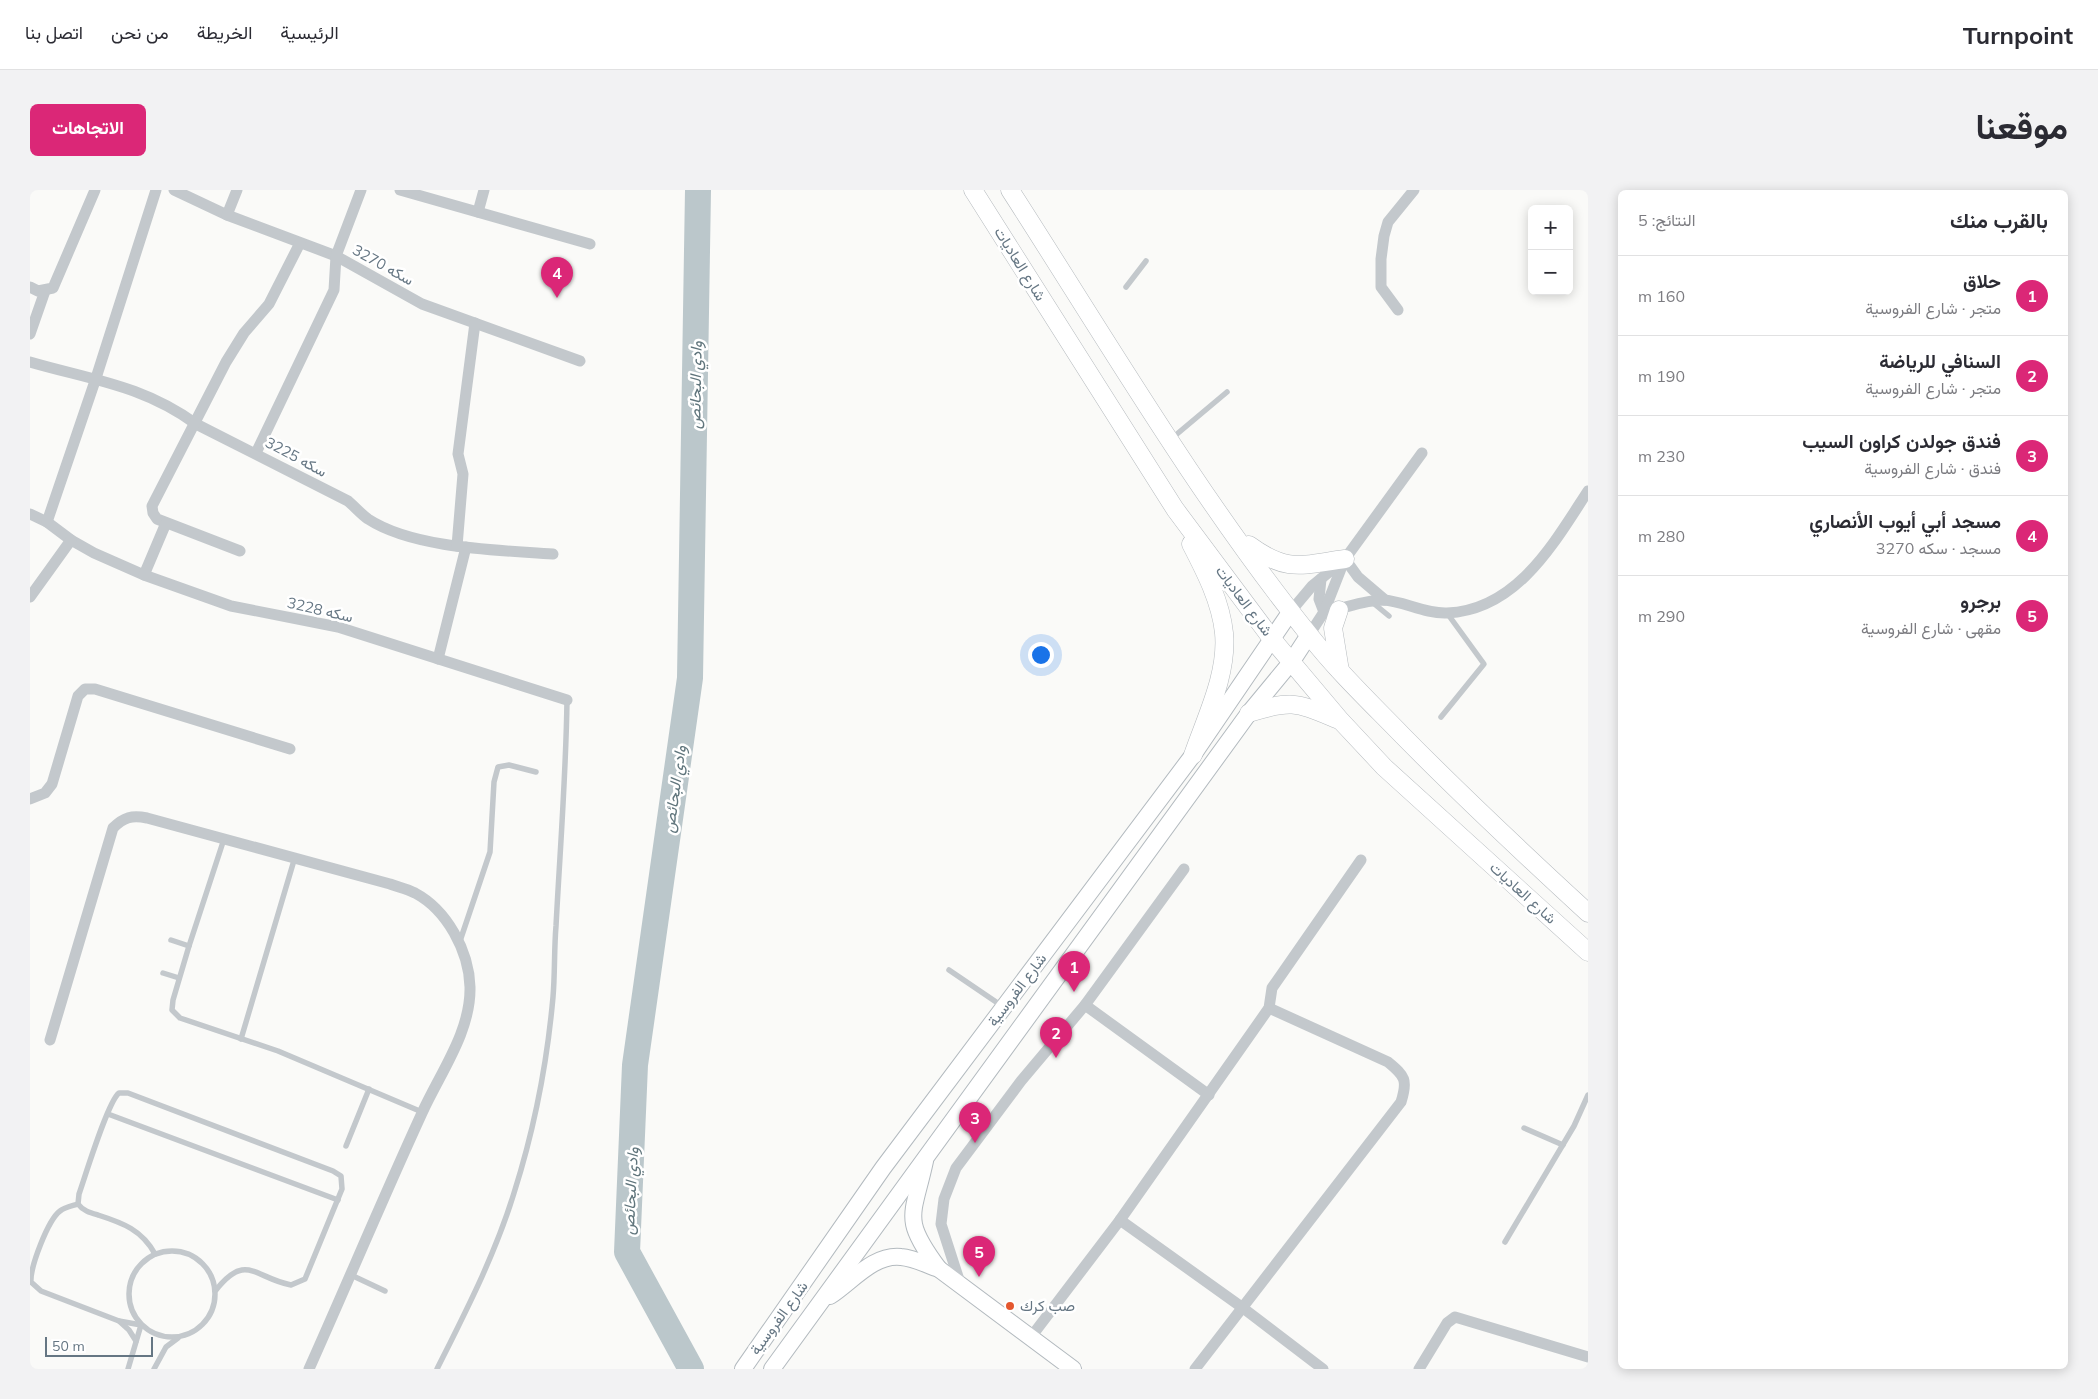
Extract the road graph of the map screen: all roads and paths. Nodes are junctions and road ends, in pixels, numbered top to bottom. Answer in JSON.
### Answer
{"nodes":[{"id":1,"x":95,"y":190,"type":"edge"},
{"id":2,"x":156,"y":190,"type":"edge"},
{"id":3,"x":174,"y":190,"type":"edge"},
{"id":4,"x":237,"y":190,"type":"edge"},
{"id":5,"x":361,"y":190,"type":"edge"},
{"id":6,"x":400,"y":190,"type":"edge"},
{"id":7,"x":484,"y":190,"type":"edge"},
{"id":8,"x":973,"y":190,"type":"edge"},
{"id":9,"x":1010,"y":190,"type":"edge"},
{"id":10,"x":1414,"y":190,"type":"edge"},
{"id":11,"x":478,"y":212,"type":"junction"},
{"id":12,"x":227,"y":215,"type":"junction"},
{"id":13,"x":300,"y":242,"type":"junction"},
{"id":14,"x":590,"y":244,"type":"dead end"},
{"id":15,"x":336,"y":256,"type":"junction"},
{"id":16,"x":1146,"y":261,"type":"dead end"},
{"id":17,"x":30,"y":287,"type":"edge"},
{"id":18,"x":1126,"y":287,"type":"dead end"},
{"id":19,"x":45,"y":291,"type":"junction"},
{"id":20,"x":1398,"y":310,"type":"dead end"},
{"id":21,"x":475,"y":323,"type":"junction"},
{"id":22,"x":30,"y":334,"type":"edge"},
{"id":23,"x":580,"y":361,"type":"dead end"},
{"id":24,"x":30,"y":362,"type":"edge"},
{"id":25,"x":96,"y":378,"type":"junction"},
{"id":26,"x":1227,"y":392,"type":"dead end"},
{"id":27,"x":196,"y":424,"type":"junction"},
{"id":28,"x":1170,"y":439,"type":"junction"},
{"id":29,"x":256,"y":453,"type":"junction"},
{"id":30,"x":1422,"y":453,"type":"dead end"},
{"id":31,"x":1588,"y":491,"type":"edge"},
{"id":32,"x":1175,"y":509,"type":"junction"},
{"id":33,"x":30,"y":514,"type":"edge"},
{"id":34,"x":47,"y":522,"type":"junction"},
{"id":35,"x":166,"y":523,"type":"junction"},
{"id":36,"x":1235,"y":535,"type":"junction"},
{"id":37,"x":71,"y":540,"type":"junction"},
{"id":38,"x":461,"y":546,"type":"junction"},
{"id":39,"x":240,"y":551,"type":"dead end"},
{"id":40,"x":553,"y":554,"type":"dead end"},
{"id":41,"x":1345,"y":559,"type":"junction"},
{"id":42,"x":144,"y":575,"type":"junction"},
{"id":43,"x":1321,"y":579,"type":"junction"},
{"id":44,"x":30,"y":597,"type":"edge"},
{"id":45,"x":1385,"y":600,"type":"junction"},
{"id":46,"x":1372,"y":602,"type":"junction"},
{"id":47,"x":1291,"y":611,"type":"junction"},
{"id":48,"x":1331,"y":611,"type":"junction"},
{"id":49,"x":1447,"y":613,"type":"junction"},
{"id":50,"x":1389,"y":616,"type":"dead end"},
{"id":51,"x":1309,"y":636,"type":"junction"},
{"id":52,"x":1272,"y":639,"type":"junction"},
{"id":53,"x":438,"y":659,"type":"junction"},
{"id":54,"x":1292,"y":661,"type":"junction"},
{"id":55,"x":1340,"y":672,"type":"junction"},
{"id":56,"x":566,"y":700,"type":"joint"},
{"id":57,"x":1249,"y":713,"type":"junction"},
{"id":58,"x":1441,"y":716,"type":"dead end"},
{"id":59,"x":1341,"y":721,"type":"junction"},
{"id":60,"x":290,"y":749,"type":"dead end"},
{"id":61,"x":1193,"y":755,"type":"junction"},
{"id":62,"x":536,"y":772,"type":"dead end"},
{"id":63,"x":30,"y":799,"type":"edge"},
{"id":64,"x":225,"y":838,"type":"junction"},
{"id":65,"x":295,"y":857,"type":"junction"},
{"id":66,"x":1361,"y":860,"type":"dead end"},
{"id":67,"x":1184,"y":869,"type":"dead end"},
{"id":68,"x":1588,"y":913,"type":"edge"},
{"id":69,"x":170,"y":940,"type":"dead end"},
{"id":70,"x":459,"y":943,"type":"junction"},
{"id":71,"x":189,"y":946,"type":"junction"},
{"id":72,"x":1588,"y":952,"type":"edge"},
{"id":73,"x":949,"y":970,"type":"dead end"},
{"id":74,"x":163,"y":973,"type":"dead end"},
{"id":75,"x":179,"y":978,"type":"junction"},
{"id":76,"x":1085,"y":1005,"type":"junction"},
{"id":77,"x":1004,"y":1008,"type":"junction"},
{"id":78,"x":1269,"y":1008,"type":"junction"},
{"id":79,"x":241,"y":1039,"type":"junction"},
{"id":80,"x":50,"y":1040,"type":"dead end"},
{"id":81,"x":369,"y":1088,"type":"junction"},
{"id":82,"x":1209,"y":1095,"type":"junction"},
{"id":83,"x":1588,"y":1095,"type":"edge"},
{"id":84,"x":422,"y":1112,"type":"junction"},
{"id":85,"x":108,"y":1114,"type":"junction"},
{"id":86,"x":1524,"y":1128,"type":"dead end"},
{"id":87,"x":1563,"y":1145,"type":"junction"},
{"id":88,"x":346,"y":1146,"type":"dead end"},
{"id":89,"x":927,"y":1155,"type":"junction"},
{"id":90,"x":338,"y":1200,"type":"junction"},
{"id":91,"x":78,"y":1204,"type":"junction"},
{"id":92,"x":1120,"y":1220,"type":"junction"},
{"id":93,"x":1505,"y":1242,"type":"dead end"},
{"id":94,"x":155,"y":1254,"type":"junction"},
{"id":95,"x":939,"y":1269,"type":"junction"},
{"id":96,"x":351,"y":1274,"type":"junction"},
{"id":97,"x":962,"y":1286,"type":"junction"},
{"id":98,"x":216,"y":1290,"type":"junction"},
{"id":99,"x":385,"y":1292,"type":"dead end"},
{"id":100,"x":819,"y":1303,"type":"junction"},
{"id":101,"x":1243,"y":1308,"type":"junction"},
{"id":102,"x":118,"y":1321,"type":"junction"},
{"id":103,"x":141,"y":1325,"type":"junction"},
{"id":104,"x":181,"y":1337,"type":"junction"},
{"id":105,"x":1031,"y":1338,"type":"junction"},
{"id":106,"x":136,"y":1341,"type":"junction"},
{"id":107,"x":1588,"y":1357,"type":"edge"},
{"id":108,"x":128,"y":1369,"type":"edge"},
{"id":109,"x":154,"y":1369,"type":"edge"},
{"id":110,"x":309,"y":1369,"type":"edge"},
{"id":111,"x":437,"y":1369,"type":"edge"},
{"id":112,"x":743,"y":1369,"type":"edge"},
{"id":113,"x":772,"y":1369,"type":"edge"},
{"id":114,"x":1073,"y":1369,"type":"edge"},
{"id":115,"x":1195,"y":1369,"type":"edge"},
{"id":116,"x":1322,"y":1369,"type":"edge"},
{"id":117,"x":1419,"y":1369,"type":"edge"}],
"edges":[{"from":1,"to":19,"type":"street"},
{"from":2,"to":25,"type":"street"},
{"from":3,"to":12,"type":"street","name":"سكه 3270"},
{"from":4,"to":12,"type":"street"},
{"from":5,"to":15,"type":"street"},
{"from":6,"to":11,"type":"street"},
{"from":7,"to":11,"type":"street"},
{"from":8,"to":32,"type":"main road","name":"شارع العاديات"},
{"from":9,"to":28,"type":"main road","name":"شارع العاديات"},
{"from":10,"to":20,"type":"street"},
{"from":11,"to":14,"type":"street"},
{"from":12,"to":13,"type":"street","name":"سكه 3270"},
{"from":13,"to":15,"type":"street","name":"سكه 3270"},
{"from":13,"to":27,"type":"street"},
{"from":15,"to":21,"type":"street","name":"سكه 3270"},
{"from":15,"to":29,"type":"street"},
{"from":16,"to":18,"type":"lane"},
{"from":17,"to":19,"type":"street"},
{"from":19,"to":22,"type":"street"},
{"from":21,"to":23,"type":"street","name":"سكه 3270"},
{"from":21,"to":38,"type":"street"},
{"from":24,"to":25,"type":"street","name":"سكه 3225"},
{"from":25,"to":27,"type":"street","name":"سكه 3225"},
{"from":25,"to":34,"type":"street"},
{"from":26,"to":28,"type":"lane"},
{"from":27,"to":29,"type":"street","name":"سكه 3225"},
{"from":27,"to":35,"type":"street"},
{"from":28,"to":36,"type":"main road","name":"شارع العاديات"},
{"from":29,"to":38,"type":"street","name":"سكه 3225"},
{"from":30,"to":41,"type":"street"},
{"from":31,"to":49,"type":"street"},
{"from":32,"to":52,"type":"main road","name":"شارع العاديات"},
{"from":32,"to":61,"type":"main road"},
{"from":33,"to":34,"type":"street","name":"سكه 3228"},
{"from":34,"to":37,"type":"street","name":"سكه 3228"},
{"from":35,"to":39,"type":"street"},
{"from":35,"to":42,"type":"street"},
{"from":36,"to":41,"type":"main road"},
{"from":36,"to":47,"type":"main road","name":"شارع العاديات"},
{"from":37,"to":42,"type":"street","name":"سكه 3228"},
{"from":37,"to":44,"type":"street"},
{"from":38,"to":40,"type":"street","name":"سكه 3225"},
{"from":38,"to":53,"type":"street"},
{"from":41,"to":43,"type":"street"},
{"from":41,"to":45,"type":"street"},
{"from":41,"to":48,"type":"street"},
{"from":42,"to":53,"type":"street","name":"سكه 3228"},
{"from":43,"to":47,"type":"street"},
{"from":43,"to":48,"type":"street"},
{"from":45,"to":46,"type":"street"},
{"from":45,"to":49,"type":"street"},
{"from":46,"to":48,"type":"street"},
{"from":46,"to":50,"type":"lane"},
{"from":47,"to":51,"type":"main road","name":"شارع العاديات"},
{"from":47,"to":52,"type":"main road","name":"شارع الفروسية"},
{"from":48,"to":51,"type":"street"},
{"from":48,"to":55,"type":"main road"},
{"from":49,"to":58,"type":"lane"},
{"from":51,"to":54,"type":"main road","name":"شارع الفروسية"},
{"from":51,"to":55,"type":"main road","name":"شارع العاديات"},
{"from":52,"to":54,"type":"main road","name":"شارع العاديات"},
{"from":52,"to":61,"type":"main road","name":"شارع الفروسية"},
{"from":53,"to":56,"type":"street","name":"سكه 3228"},
{"from":54,"to":57,"type":"main road","name":"شارع الفروسية"},
{"from":54,"to":59,"type":"main road","name":"شارع العاديات"},
{"from":55,"to":68,"type":"main road","name":"شارع العاديات"},
{"from":56,"to":111,"type":"lane"},
{"from":57,"to":59,"type":"main road"},
{"from":57,"to":89,"type":"main road","name":"شارع الفروسية"},
{"from":59,"to":72,"type":"main road","name":"شارع العاديات"},
{"from":60,"to":63,"type":"street"},
{"from":61,"to":77,"type":"main road","name":"شارع الفروسية"},
{"from":62,"to":70,"type":"lane"},
{"from":64,"to":65,"type":"street"},
{"from":64,"to":71,"type":"lane"},
{"from":64,"to":80,"type":"street"},
{"from":65,"to":70,"type":"street"},
{"from":65,"to":79,"type":"lane"},
{"from":66,"to":78,"type":"street"},
{"from":67,"to":76,"type":"street"},
{"from":69,"to":71,"type":"lane"},
{"from":70,"to":84,"type":"street"},
{"from":71,"to":75,"type":"lane"},
{"from":73,"to":77,"type":"lane"},
{"from":74,"to":75,"type":"lane"},
{"from":75,"to":79,"type":"lane"},
{"from":76,"to":82,"type":"street"},
{"from":76,"to":97,"type":"street"},
{"from":77,"to":112,"type":"main road","name":"شارع الفروسية"},
{"from":78,"to":82,"type":"street"},
{"from":78,"to":101,"type":"street"},
{"from":79,"to":81,"type":"lane"},
{"from":81,"to":84,"type":"lane"},
{"from":81,"to":88,"type":"lane"},
{"from":82,"to":92,"type":"street"},
{"from":83,"to":87,"type":"lane"},
{"from":84,"to":96,"type":"street"},
{"from":85,"to":90,"type":"lane"},
{"from":85,"to":90,"type":"lane"},
{"from":85,"to":91,"type":"lane"},
{"from":86,"to":87,"type":"lane"},
{"from":87,"to":93,"type":"lane"},
{"from":89,"to":95,"type":"main road"},
{"from":89,"to":100,"type":"main road","name":"شارع الفروسية"},
{"from":90,"to":98,"type":"lane"},
{"from":91,"to":94,"type":"lane"},
{"from":91,"to":102,"type":"lane"},
{"from":92,"to":101,"type":"street"},
{"from":92,"to":105,"type":"street"},
{"from":94,"to":98,"type":"lane"},
{"from":94,"to":103,"type":"lane"},
{"from":95,"to":97,"type":"main road"},
{"from":95,"to":100,"type":"main road"},
{"from":96,"to":99,"type":"lane"},
{"from":96,"to":110,"type":"street"},
{"from":97,"to":105,"type":"main road"},
{"from":98,"to":104,"type":"lane"},
{"from":100,"to":113,"type":"main road","name":"شارع الفروسية"},
{"from":101,"to":115,"type":"street"},
{"from":101,"to":116,"type":"street"},
{"from":102,"to":103,"type":"lane"},
{"from":102,"to":106,"type":"lane"},
{"from":103,"to":104,"type":"lane"},
{"from":103,"to":106,"type":"lane"},
{"from":104,"to":109,"type":"lane"},
{"from":105,"to":114,"type":"main road"},
{"from":106,"to":108,"type":"lane"},
{"from":107,"to":117,"type":"street"}]}
